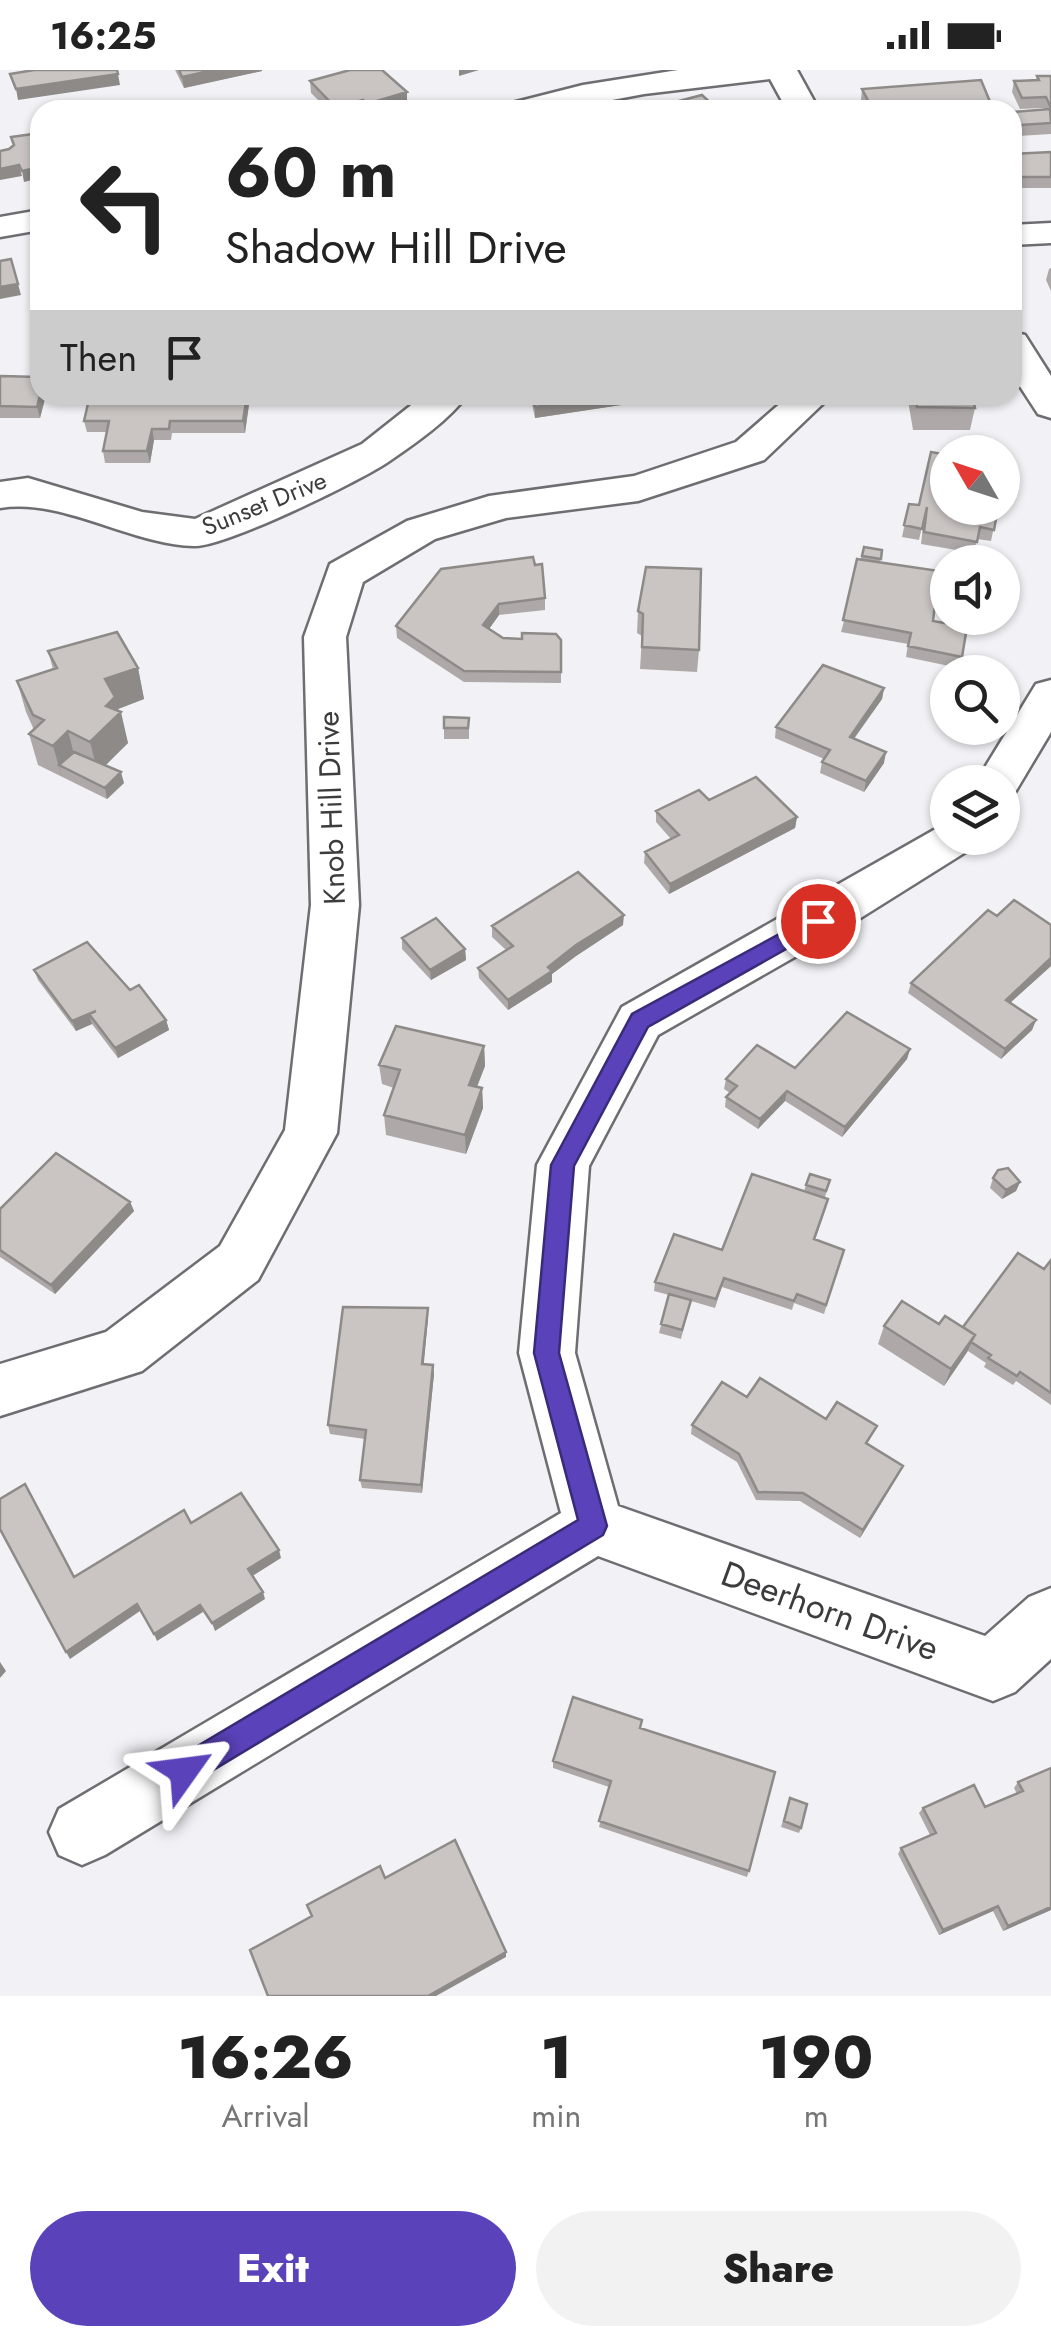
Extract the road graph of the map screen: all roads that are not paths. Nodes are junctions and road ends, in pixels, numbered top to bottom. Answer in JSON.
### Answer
{"nodes":[{"id":1,"x":768,"y":70,"type":"edge"},
{"id":2,"x":781,"y":70,"type":"edge"},
{"id":3,"x":666,"y":75,"type":"edge"},
{"id":4,"x":577,"y":100,"type":"edge"},
{"id":5,"x":797,"y":100,"type":"edge"},
{"id":6,"x":30,"y":222,"type":"edge"},
{"id":7,"x":0,"y":228,"type":"edge"},
{"id":8,"x":1051,"y":233,"type":"edge"},
{"id":9,"x":1022,"y":234,"type":"edge"},
{"id":10,"x":1022,"y":359,"type":"edge"},
{"id":11,"x":436,"y":405,"type":"edge"},
{"id":12,"x":802,"y":405,"type":"edge"},
{"id":13,"x":1051,"y":406,"type":"edge"},
{"id":14,"x":0,"y":495,"type":"edge"},
{"id":15,"x":1051,"y":695,"type":"edge"},
{"id":16,"x":1008,"y":765,"type":"edge"},
{"id":17,"x":930,"y":852,"type":"edge"},
{"id":18,"x":0,"y":1390,"type":"edge"},
{"id":19,"x":594,"y":1526,"type":"junction"},
{"id":20,"x":1051,"y":1618,"type":"edge"},
{"id":21,"x":82,"y":1832,"type":"dead end"}],
"edges":[{"from":1,"to":3,"type":"street"},
{"from":2,"to":5,"type":"street"},
{"from":3,"to":4,"type":"street"},
{"from":6,"to":7,"type":"street"},
{"from":8,"to":9,"type":"street"},
{"from":10,"to":13,"type":"street"},
{"from":11,"to":14,"type":"street","name":"Sunset Drive"},
{"from":12,"to":18,"type":"street","name":"Knob Hill Drive"},
{"from":15,"to":16,"type":"street"},
{"from":17,"to":19,"type":"street"},
{"from":19,"to":20,"type":"street","name":"Deerhorn Drive"},
{"from":19,"to":21,"type":"street"}]}
